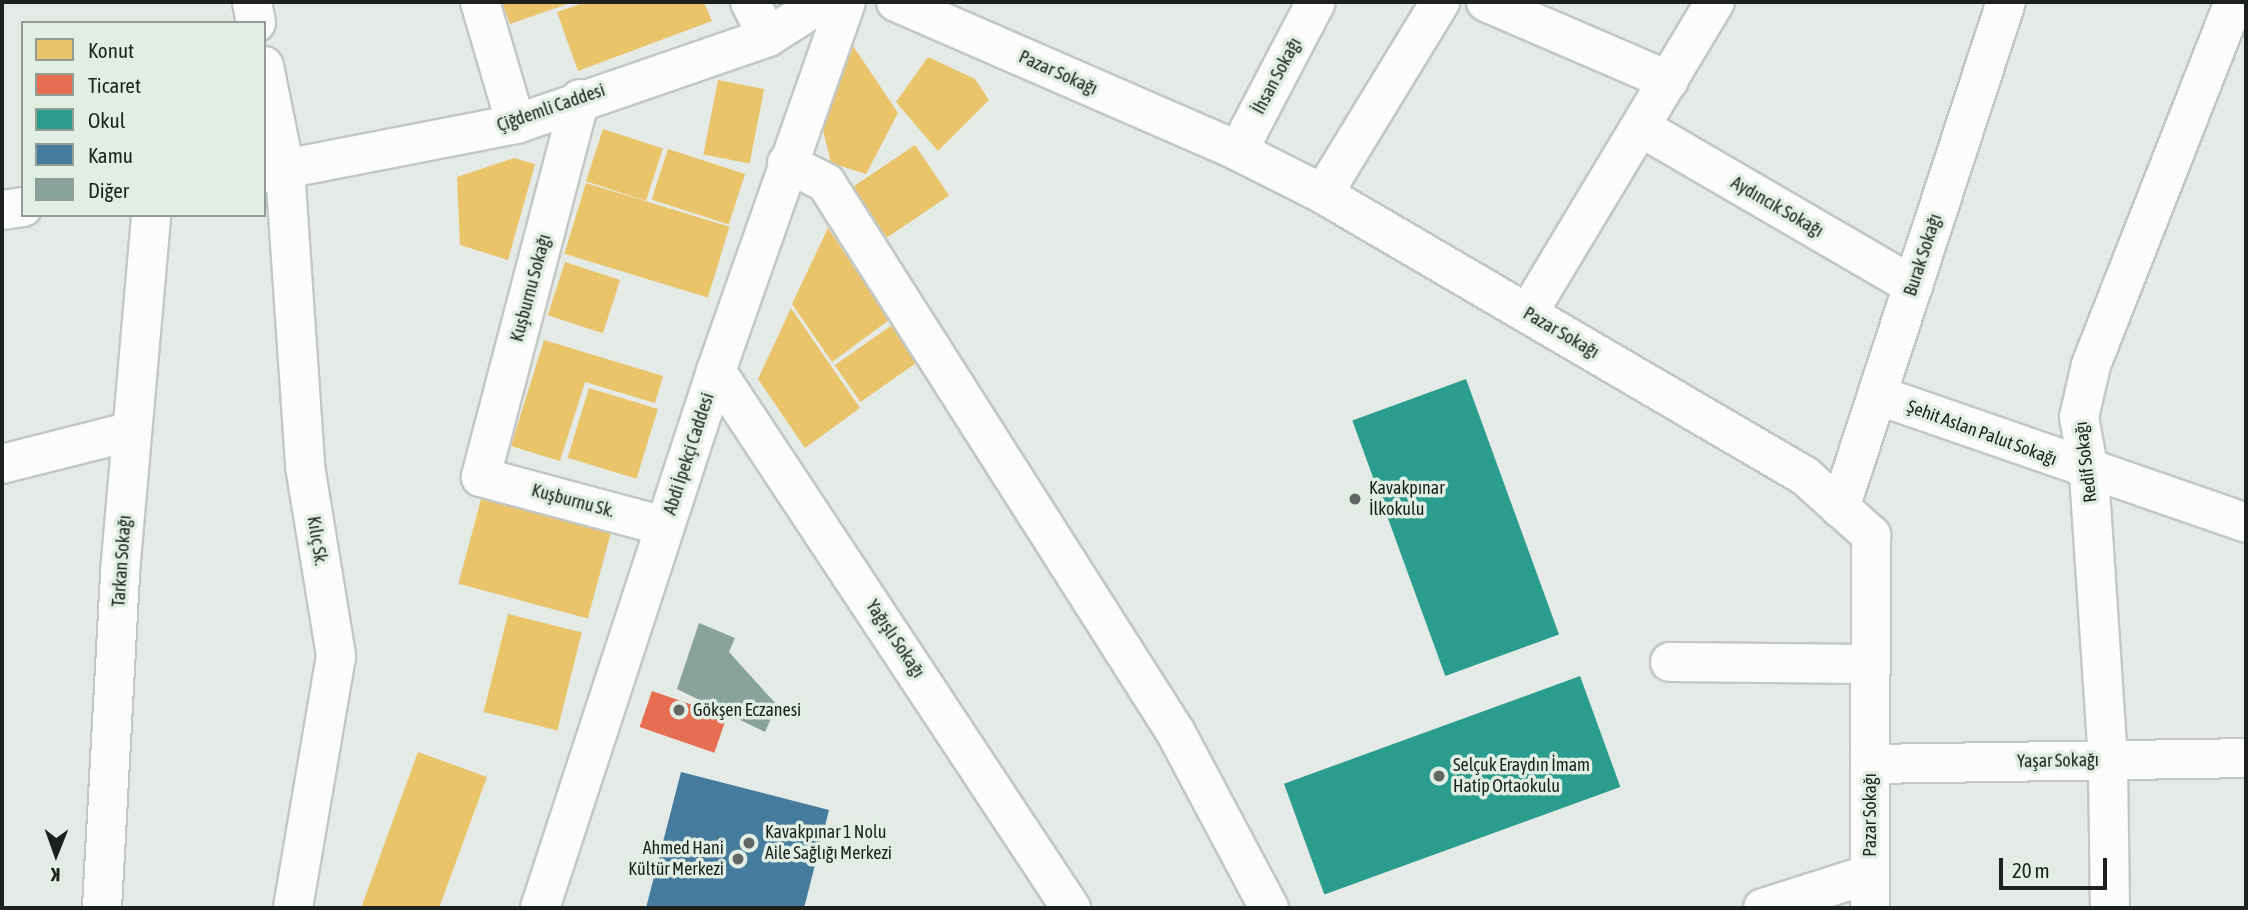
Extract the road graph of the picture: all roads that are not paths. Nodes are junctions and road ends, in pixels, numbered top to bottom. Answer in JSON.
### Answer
{"nodes":[{"id":1,"x":252,"y":2,"type":"edge"},
{"id":2,"x":480,"y":2,"type":"edge"},
{"id":3,"x":750,"y":2,"type":"edge"},
{"id":4,"x":823,"y":2,"type":"edge"},
{"id":5,"x":846,"y":2,"type":"edge"},
{"id":6,"x":896,"y":2,"type":"edge"},
{"id":7,"x":1316,"y":2,"type":"edge"},
{"id":8,"x":1440,"y":2,"type":"edge"},
{"id":9,"x":1486,"y":2,"type":"edge"},
{"id":10,"x":1715,"y":2,"type":"edge"},
{"id":11,"x":2006,"y":2,"type":"edge"},
{"id":12,"x":2234,"y":2,"type":"edge"},
{"id":13,"x":256,"y":21,"type":"edge"},
{"id":14,"x":768,"y":37,"type":"junction"},
{"id":15,"x":1669,"y":82,"type":"junction"},
{"id":16,"x":266,"y":87,"type":"edge"},
{"id":17,"x":580,"y":99,"type":"junction"},
{"id":18,"x":516,"y":124,"type":"junction"},
{"id":19,"x":1642,"y":128,"type":"junction"},
{"id":20,"x":1238,"y":151,"type":"junction"},
{"id":21,"x":787,"y":163,"type":"junction"},
{"id":22,"x":274,"y":171,"type":"edge"},
{"id":23,"x":1323,"y":194,"type":"junction"},
{"id":24,"x":21,"y":207,"type":"edge"},
{"id":25,"x":2,"y":210,"type":"edge"},
{"id":26,"x":151,"y":217,"type":"edge"},
{"id":27,"x":1913,"y":286,"type":"junction"},
{"id":28,"x":1528,"y":313,"type":"junction"},
{"id":29,"x":716,"y":371,"type":"junction"},
{"id":30,"x":1877,"y":395,"type":"junction"},
{"id":31,"x":132,"y":431,"type":"junction"},
{"id":32,"x":2,"y":464,"type":"edge"},
{"id":33,"x":2089,"y":472,"type":"junction"},
{"id":34,"x":481,"y":477,"type":"joint"},
{"id":35,"x":1840,"y":508,"type":"junction"},
{"id":36,"x":2246,"y":523,"type":"edge"},
{"id":37,"x":664,"y":526,"type":"junction"},
{"id":38,"x":1670,"y":662,"type":"dead end"},
{"id":39,"x":1871,"y":664,"type":"junction"},
{"id":40,"x":2246,"y":758,"type":"edge"},
{"id":41,"x":2108,"y":760,"type":"junction"},
{"id":42,"x":1870,"y":764,"type":"junction"},
{"id":43,"x":1870,"y":891,"type":"edge"},
{"id":44,"x":102,"y":908,"type":"edge"},
{"id":45,"x":293,"y":908,"type":"edge"},
{"id":46,"x":540,"y":908,"type":"edge"},
{"id":47,"x":1071,"y":908,"type":"edge"},
{"id":48,"x":1269,"y":908,"type":"edge"},
{"id":49,"x":1763,"y":908,"type":"edge"},
{"id":50,"x":2110,"y":908,"type":"edge"}],
"edges":[{"from":1,"to":13,"type":"street"},
{"from":2,"to":18,"type":"street"},
{"from":3,"to":14,"type":"street"},
{"from":4,"to":14,"type":"street","name":"Çiğdemli Caddesi"},
{"from":5,"to":21,"type":"street","name":"Abdi İpekçi Caddesi"},
{"from":6,"to":20,"type":"street","name":"Pazar Sokağı"},
{"from":7,"to":20,"type":"street","name":"İhsan Sokağı"},
{"from":8,"to":23,"type":"street"},
{"from":9,"to":15,"type":"street"},
{"from":10,"to":15,"type":"street"},
{"from":11,"to":27,"type":"street","name":"Burak Sokağı"},
{"from":12,"to":33,"type":"street","name":"Redif Sokağı"},
{"from":14,"to":17,"type":"street","name":"Çiğdemli Caddesi"},
{"from":15,"to":19,"type":"street"},
{"from":16,"to":22,"type":"street","name":"Kılıç Sk."},
{"from":17,"to":18,"type":"street","name":"Çiğdemli Caddesi"},
{"from":17,"to":34,"type":"street","name":"Kuşburnu Sokağı"},
{"from":18,"to":22,"type":"street","name":"Çiğdemli Caddesi"},
{"from":19,"to":27,"type":"street","name":"Aydıncık Sokağı"},
{"from":19,"to":28,"type":"street"},
{"from":20,"to":23,"type":"street","name":"Pazar Sokağı"},
{"from":21,"to":29,"type":"street","name":"Abdi İpekçi Caddesi"},
{"from":21,"to":48,"type":"street"},
{"from":22,"to":45,"type":"street","name":"Kılıç Sk."},
{"from":23,"to":28,"type":"street","name":"Pazar Sokağı"},
{"from":24,"to":25,"type":"street"},
{"from":26,"to":31,"type":"street","name":"Tarkan Sokağı"},
{"from":27,"to":30,"type":"street","name":"Burak Sokağı"},
{"from":28,"to":35,"type":"street","name":"Pazar Sokağı"},
{"from":29,"to":37,"type":"street","name":"Abdi İpekçi Caddesi"},
{"from":29,"to":47,"type":"street","name":"Yağışlı Sokağı"},
{"from":30,"to":33,"type":"street","name":"Şehit Aslan Palut Sokağı"},
{"from":30,"to":35,"type":"street","name":"Burak Sokağı"},
{"from":31,"to":32,"type":"street"},
{"from":31,"to":44,"type":"street","name":"Tarkan Sokağı"},
{"from":33,"to":36,"type":"street","name":"Şehit Aslan Palut Sokağı"},
{"from":33,"to":41,"type":"street","name":"Redif Sokağı"},
{"from":34,"to":37,"type":"street","name":"Kuşburnu Sk."},
{"from":35,"to":39,"type":"street","name":"Pazar Sokağı"},
{"from":37,"to":46,"type":"street","name":"Abdi İpekçi Caddesi"},
{"from":38,"to":39,"type":"street"},
{"from":39,"to":42,"type":"street","name":"Pazar Sokağı"},
{"from":40,"to":41,"type":"street","name":"Yaşar Sokağı"},
{"from":41,"to":42,"type":"street","name":"Yaşar Sokağı"},
{"from":41,"to":50,"type":"street","name":"Redif Sokağı"},
{"from":42,"to":43,"type":"street","name":"Pazar Sokağı"},
{"from":43,"to":49,"type":"street"}]}
